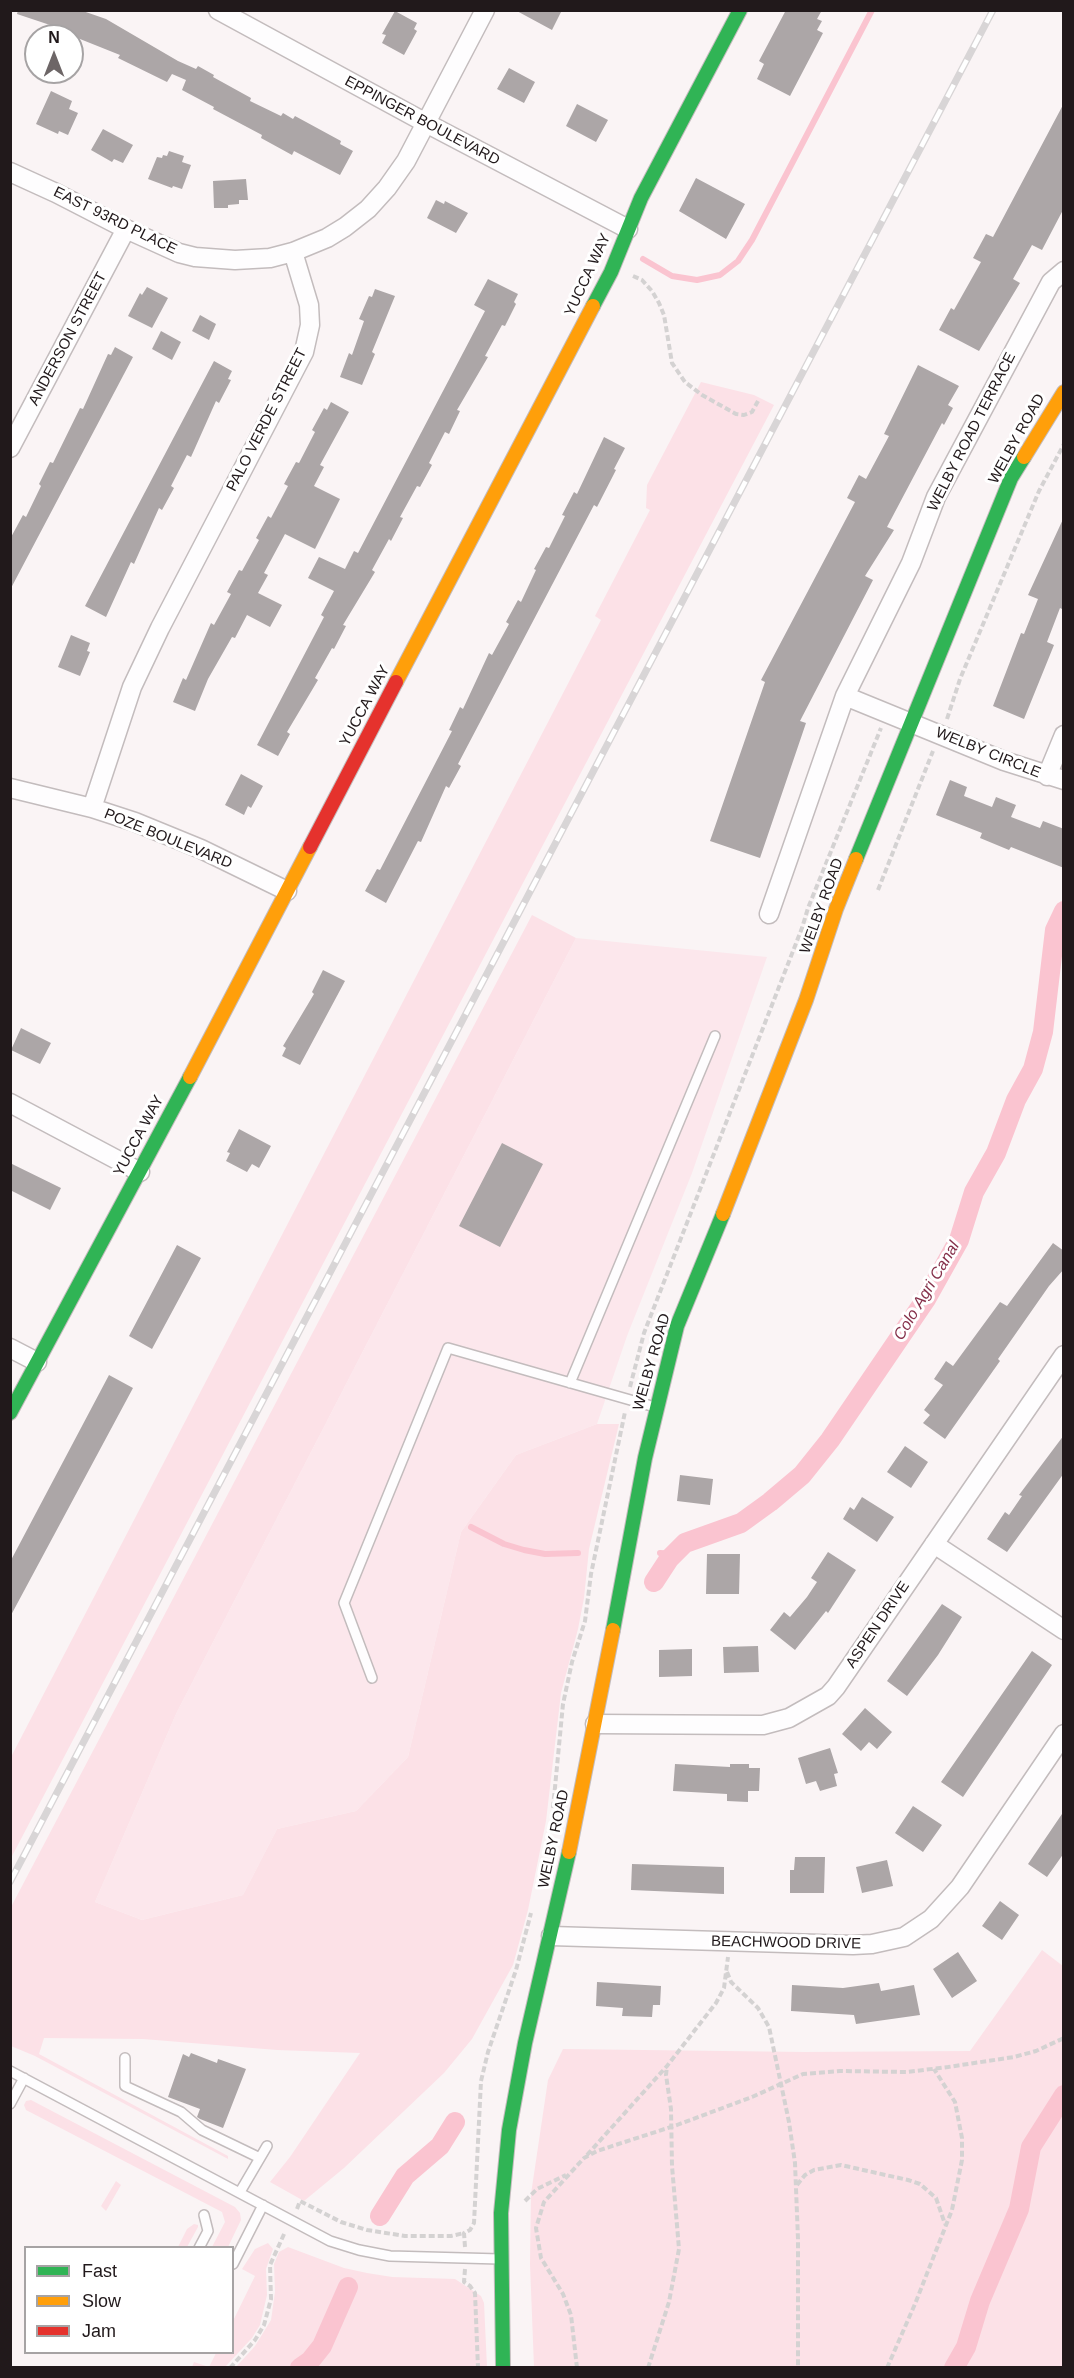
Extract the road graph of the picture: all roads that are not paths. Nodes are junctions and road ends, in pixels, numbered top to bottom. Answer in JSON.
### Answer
{"nodes":[{"id":1,"x":486,"y":10,"type":"edge"},
{"id":2,"x":740,"y":10,"type":"edge"},
{"id":3,"x":231,"y":13,"type":"edge"},
{"id":4,"x":426,"y":123,"type":"junction"},
{"id":5,"x":10,"y":172,"type":"edge"},
{"id":6,"x":126,"y":229,"type":"junction"},
{"id":7,"x":628,"y":229,"type":"junction"},
{"id":8,"x":293,"y":252,"type":"junction"},
{"id":9,"x":1064,"y":271,"type":"edge"},
{"id":10,"x":1064,"y":392,"type":"edge"},
{"id":11,"x":10,"y":448,"type":"edge"},
{"id":12,"x":845,"y":696,"type":"junction"},
{"id":13,"x":912,"y":723,"type":"junction"},
{"id":14,"x":1064,"y":735,"type":"edge"},
{"id":15,"x":1055,"y":778,"type":"edge"},
{"id":16,"x":10,"y":788,"type":"edge"},
{"id":17,"x":92,"y":808,"type":"junction"},
{"id":18,"x":287,"y":891,"type":"junction"},
{"id":19,"x":769,"y":914,"type":"dead end"},
{"id":20,"x":715,"y":1036,"type":"dead end"},
{"id":21,"x":10,"y":1103,"type":"edge"},
{"id":22,"x":140,"y":1172,"type":"junction"},
{"id":23,"x":10,"y":1348,"type":"edge"},
{"id":24,"x":1064,"y":1355,"type":"edge"},
{"id":25,"x":37,"y":1362,"type":"junction"},
{"id":26,"x":570,"y":1383,"type":"junction"},
{"id":27,"x":655,"y":1407,"type":"junction"},
{"id":28,"x":10,"y":1413,"type":"edge"},
{"id":29,"x":934,"y":1544,"type":"junction"},
{"id":30,"x":1064,"y":1630,"type":"edge"},
{"id":31,"x":372,"y":1678,"type":"dead end"},
{"id":32,"x":595,"y":1724,"type":"junction"},
{"id":33,"x":1064,"y":1734,"type":"edge"},
{"id":34,"x":551,"y":1936,"type":"junction"},
{"id":35,"x":125,"y":2058,"type":"dead end"},
{"id":36,"x":10,"y":2071,"type":"edge"},
{"id":37,"x":24,"y":2078,"type":"junction"},
{"id":38,"x":10,"y":2104,"type":"edge"},
{"id":39,"x":267,"y":2146,"type":"dead end"},
{"id":40,"x":260,"y":2158,"type":"junction"},
{"id":41,"x":240,"y":2192,"type":"junction"},
{"id":42,"x":263,"y":2205,"type":"junction"},
{"id":43,"x":204,"y":2215,"type":"dead end"},
{"id":44,"x":200,"y":2246,"type":"edge"},
{"id":45,"x":500,"y":2259,"type":"junction"},
{"id":46,"x":234,"y":2262,"type":"edge"},
{"id":47,"x":503,"y":2367,"type":"edge"}],
"edges":[{"from":1,"to":4,"type":"street"},
{"from":2,"to":7,"type":"street","name":"YUCCA WAY"},
{"from":3,"to":4,"type":"street","name":"EPPINGER BOULEVARD"},
{"from":4,"to":7,"type":"street","name":"EPPINGER BOULEVARD"},
{"from":4,"to":8,"type":"street"},
{"from":5,"to":6,"type":"street","name":"EAST 93RD PLACE"},
{"from":6,"to":8,"type":"street","name":"EAST 93RD PLACE"},
{"from":6,"to":11,"type":"street","name":"ANDERSON STREET"},
{"from":7,"to":18,"type":"street","name":"YUCCA WAY"},
{"from":8,"to":17,"type":"street","name":"PALO VERDE STREET"},
{"from":9,"to":12,"type":"street","name":"WELBY ROAD TERRACE"},
{"from":10,"to":13,"type":"street","name":"WELBY ROAD"},
{"from":12,"to":13,"type":"street"},
{"from":12,"to":19,"type":"street","name":"WELBY ROAD TERRACE"},
{"from":13,"to":15,"type":"street","name":"WELBY CIRCLE"},
{"from":13,"to":27,"type":"street","name":"WELBY ROAD"},
{"from":14,"to":15,"type":"street"},
{"from":16,"to":17,"type":"street","name":"POZE BOULEVARD"},
{"from":17,"to":18,"type":"street","name":"POZE BOULEVARD"},
{"from":18,"to":22,"type":"street","name":"YUCCA WAY"},
{"from":20,"to":26,"type":"lane"},
{"from":21,"to":22,"type":"street"},
{"from":22,"to":25,"type":"street","name":"YUCCA WAY"},
{"from":23,"to":25,"type":"street"},
{"from":24,"to":29,"type":"street","name":"ASPEN DRIVE"},
{"from":25,"to":28,"type":"street","name":"YUCCA WAY"},
{"from":26,"to":27,"type":"lane"},
{"from":26,"to":31,"type":"lane"},
{"from":27,"to":32,"type":"street","name":"WELBY ROAD"},
{"from":29,"to":30,"type":"street"},
{"from":29,"to":32,"type":"street","name":"ASPEN DRIVE"},
{"from":32,"to":34,"type":"street","name":"WELBY ROAD"},
{"from":33,"to":34,"type":"street","name":"BEACHWOOD DRIVE"},
{"from":34,"to":45,"type":"street","name":"WELBY ROAD"},
{"from":35,"to":40,"type":"lane"},
{"from":36,"to":37,"type":"lane"},
{"from":37,"to":38,"type":"lane"},
{"from":37,"to":41,"type":"lane"},
{"from":39,"to":40,"type":"lane"},
{"from":40,"to":41,"type":"lane"},
{"from":41,"to":42,"type":"lane"},
{"from":42,"to":45,"type":"lane"},
{"from":42,"to":46,"type":"lane"},
{"from":43,"to":44,"type":"lane"},
{"from":45,"to":47,"type":"street","name":"WELBY ROAD"}]}
